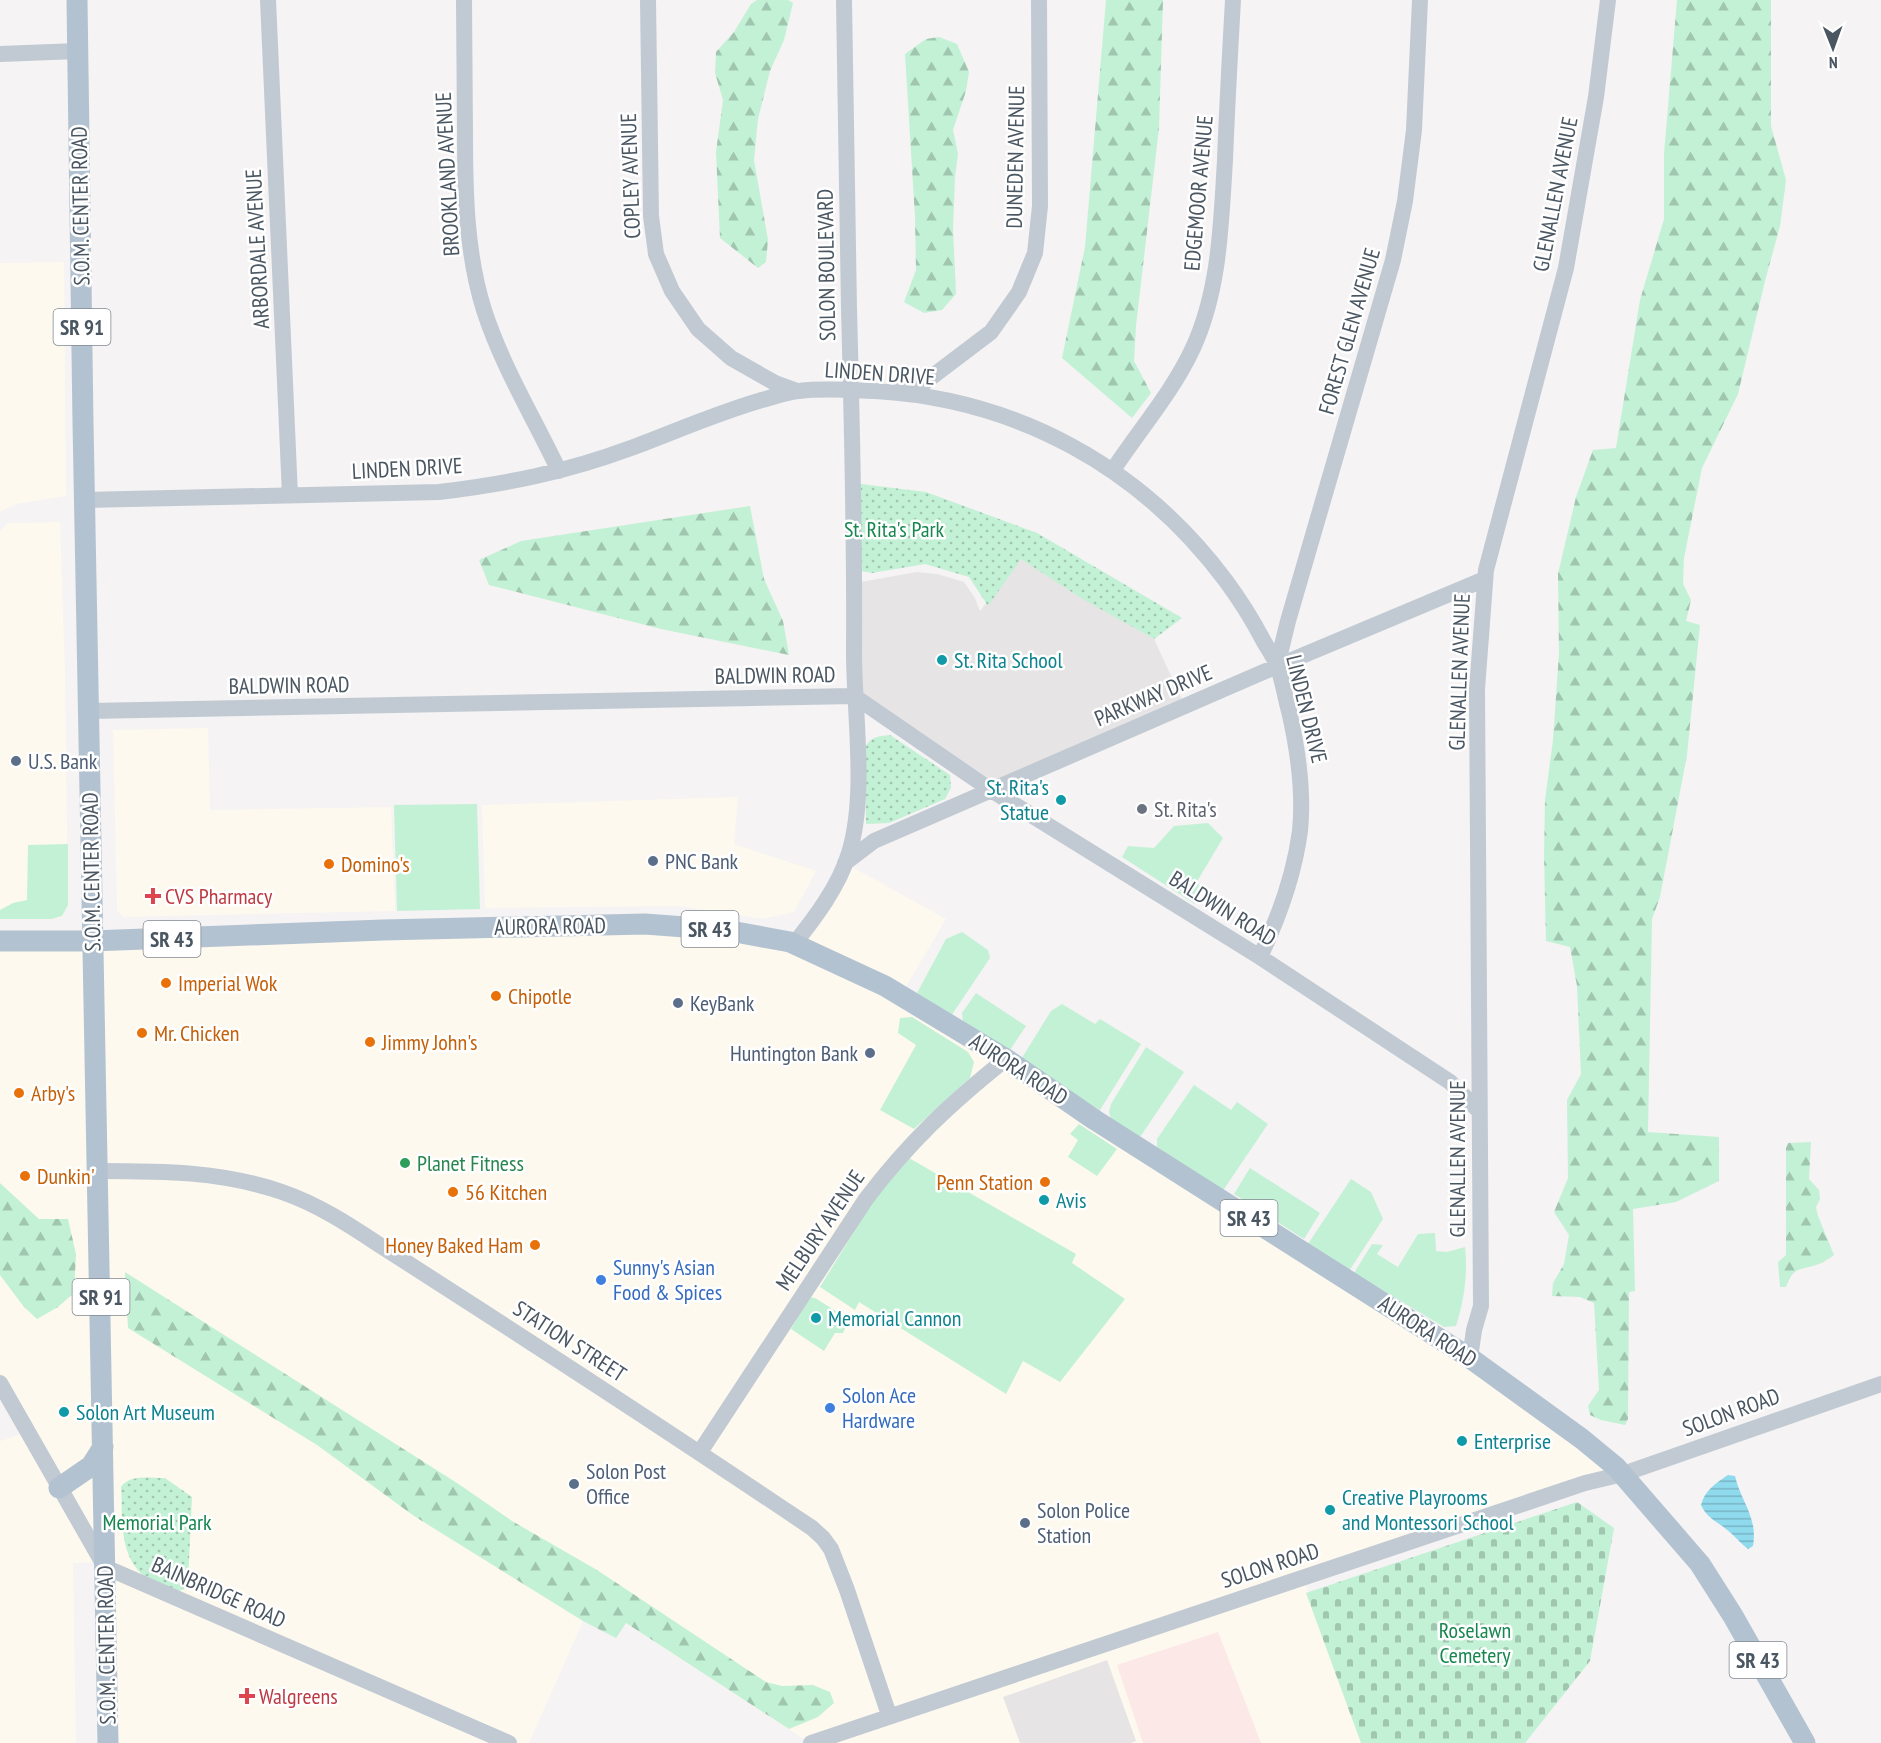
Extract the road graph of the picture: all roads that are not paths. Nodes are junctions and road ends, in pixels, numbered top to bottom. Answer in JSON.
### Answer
{"nodes":[{"id":1,"x":77,"y":0,"type":"edge"},
{"id":2,"x":268,"y":0,"type":"edge"},
{"id":3,"x":464,"y":0,"type":"edge"},
{"id":4,"x":648,"y":0,"type":"edge"},
{"id":5,"x":844,"y":0,"type":"edge"},
{"id":6,"x":1039,"y":0,"type":"edge"},
{"id":7,"x":1233,"y":0,"type":"edge"},
{"id":8,"x":1420,"y":0,"type":"edge"},
{"id":9,"x":1608,"y":0,"type":"edge"},
{"id":10,"x":78,"y":51,"type":"junction"},
{"id":11,"x":0,"y":54,"type":"edge"},
{"id":12,"x":851,"y":390,"type":"junction"},
{"id":13,"x":797,"y":391,"type":"junction"},
{"id":14,"x":896,"y":392,"type":"junction"},
{"id":15,"x":1113,"y":470,"type":"junction"},
{"id":16,"x":559,"y":471,"type":"junction"},
{"id":17,"x":290,"y":495,"type":"junction"},
{"id":18,"x":84,"y":500,"type":"junction"},
{"id":19,"x":1485,"y":579,"type":"junction"},
{"id":20,"x":1277,"y":666,"type":"junction"},
{"id":21,"x":854,"y":696,"type":"junction"},
{"id":22,"x":89,"y":711,"type":"junction"},
{"id":23,"x":991,"y":790,"type":"junction"},
{"id":24,"x":845,"y":863,"type":"junction"},
{"id":25,"x":0,"y":941,"type":"edge"},
{"id":26,"x":92,"y":941,"type":"junction"},
{"id":27,"x":794,"y":944,"type":"junction"},
{"id":28,"x":1260,"y":957,"type":"junction"},
{"id":29,"x":1006,"y":1059,"type":"junction"},
{"id":30,"x":1479,"y":1111,"type":"junction"},
{"id":31,"x":98,"y":1171,"type":"junction"},
{"id":32,"x":1470,"y":1358,"type":"junction"},
{"id":33,"x":0,"y":1383,"type":"edge"},
{"id":34,"x":1881,"y":1384,"type":"edge"},
{"id":35,"x":103,"y":1447,"type":"junction"},
{"id":36,"x":700,"y":1452,"type":"junction"},
{"id":37,"x":1623,"y":1474,"type":"junction"},
{"id":38,"x":59,"y":1488,"type":"junction"},
{"id":39,"x":105,"y":1567,"type":"junction"},
{"id":40,"x":889,"y":1715,"type":"junction"},
{"id":41,"x":108,"y":1743,"type":"edge"},
{"id":42,"x":509,"y":1743,"type":"edge"},
{"id":43,"x":811,"y":1743,"type":"edge"},
{"id":44,"x":1804,"y":1743,"type":"edge"}],
"edges":[{"from":1,"to":10,"type":"main road","name":"S.O.M. CENTER ROAD","number":"SR 91"},
{"from":2,"to":17,"type":"street","name":"ARBORDALE AVENUE"},
{"from":3,"to":16,"type":"street","name":"BROOKLAND AVENUE"},
{"from":4,"to":13,"type":"street","name":"COPLEY AVENUE"},
{"from":5,"to":12,"type":"street","name":"SOLON BOULEVARD"},
{"from":6,"to":14,"type":"street","name":"DUNEDEN AVENUE"},
{"from":7,"to":15,"type":"street","name":"EDGEMOOR AVENUE"},
{"from":8,"to":20,"type":"street","name":"FOREST GLEN AVENUE"},
{"from":9,"to":19,"type":"street","name":"GLENALLEN AVENUE"},
{"from":10,"to":11,"type":"street"},
{"from":10,"to":18,"type":"main road","name":"S.O.M. CENTER ROAD","number":"SR 91"},
{"from":12,"to":13,"type":"street","name":"LINDEN DRIVE"},
{"from":12,"to":14,"type":"street","name":"LINDEN DRIVE"},
{"from":12,"to":21,"type":"street","name":"SOLON BOULEVARD"},
{"from":13,"to":16,"type":"street","name":"LINDEN DRIVE"},
{"from":14,"to":15,"type":"street","name":"LINDEN DRIVE"},
{"from":15,"to":20,"type":"street","name":"LINDEN DRIVE"},
{"from":16,"to":17,"type":"street","name":"LINDEN DRIVE"},
{"from":17,"to":18,"type":"street","name":"LINDEN DRIVE"},
{"from":18,"to":22,"type":"main road","name":"S.O.M. CENTER ROAD","number":"SR 91"},
{"from":19,"to":20,"type":"street","name":"PARKWAY DRIVE"},
{"from":19,"to":30,"type":"street","name":"GLENALLEN AVENUE"},
{"from":20,"to":23,"type":"street","name":"PARKWAY DRIVE"},
{"from":20,"to":28,"type":"street","name":"LINDEN DRIVE"},
{"from":21,"to":22,"type":"street","name":"BALDWIN ROAD"},
{"from":21,"to":23,"type":"street","name":"BALDWIN ROAD"},
{"from":21,"to":24,"type":"street","name":"SOLON BOULEVARD"},
{"from":22,"to":26,"type":"main road","name":"S.O.M. CENTER ROAD","number":"SR 91"},
{"from":23,"to":24,"type":"street","name":"PARKWAY DRIVE"},
{"from":23,"to":28,"type":"street","name":"BALDWIN ROAD"},
{"from":24,"to":27,"type":"street","name":"SOLON BOULEVARD"},
{"from":25,"to":26,"type":"main road","name":"AURORA ROAD","number":"SR 43"},
{"from":26,"to":27,"type":"main road","name":"AURORA ROAD","number":"SR 43"},
{"from":26,"to":31,"type":"main road","name":"S.O.M. CENTER ROAD","number":"SR 91"},
{"from":27,"to":29,"type":"main road","name":"AURORA ROAD","number":"SR 43"},
{"from":28,"to":30,"type":"street","name":"BALDWIN ROAD"},
{"from":29,"to":32,"type":"main road","name":"AURORA ROAD","number":"SR 43"},
{"from":29,"to":36,"type":"street","name":"MELBURY AVENUE"},
{"from":30,"to":32,"type":"street","name":"GLENALLEN AVENUE"},
{"from":31,"to":35,"type":"main road","name":"S.O.M. CENTER ROAD","number":"SR 91"},
{"from":31,"to":36,"type":"street","name":"STATION STREET"},
{"from":32,"to":37,"type":"main road","name":"AURORA ROAD","number":"SR 43"},
{"from":33,"to":38,"type":"street"},
{"from":34,"to":37,"type":"street","name":"SOLON ROAD"},
{"from":35,"to":38,"type":"main road"},
{"from":35,"to":39,"type":"main road","name":"S.O.M. CENTER ROAD","number":"SR 91"},
{"from":36,"to":40,"type":"street","name":"STATION STREET"},
{"from":37,"to":40,"type":"street","name":"SOLON ROAD"},
{"from":37,"to":44,"type":"main road","name":"AURORA ROAD","number":"SR 43"},
{"from":38,"to":39,"type":"street"},
{"from":39,"to":41,"type":"main road","name":"S.O.M. CENTER ROAD","number":"SR 91"},
{"from":39,"to":42,"type":"street","name":"BAINBRIDGE ROAD"},
{"from":40,"to":43,"type":"street","name":"SOLON ROAD"}]}
